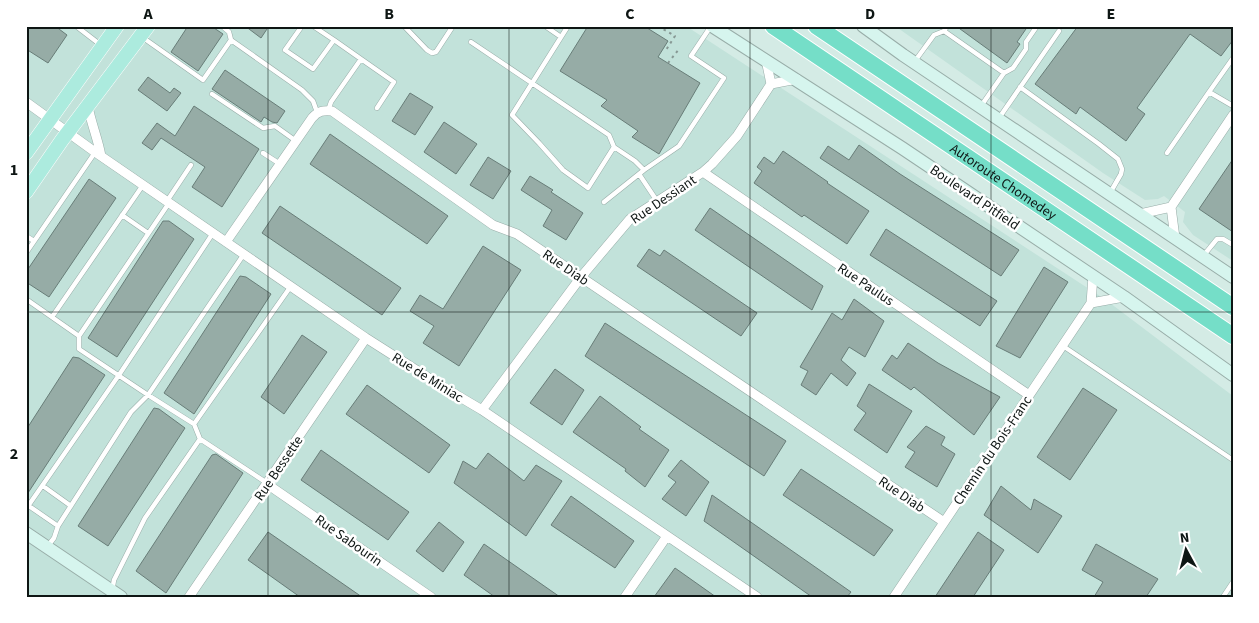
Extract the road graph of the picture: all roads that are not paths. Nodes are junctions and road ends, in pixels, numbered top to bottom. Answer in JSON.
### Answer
{"nodes":[{"id":1,"x":76,"y":26,"type":"edge"},
{"id":2,"x":117,"y":26,"type":"edge"},
{"id":3,"x":222,"y":26,"type":"edge"},
{"id":4,"x":302,"y":26,"type":"edge"},
{"id":5,"x":313,"y":26,"type":"edge"},
{"id":6,"x":404,"y":26,"type":"edge"},
{"id":7,"x":453,"y":26,"type":"edge"},
{"id":8,"x":545,"y":26,"type":"edge"},
{"id":9,"x":568,"y":26,"type":"edge"},
{"id":10,"x":711,"y":26,"type":"edge"},
{"id":11,"x":773,"y":26,"type":"edge"},
{"id":12,"x":816,"y":26,"type":"edge"},
{"id":13,"x":863,"y":26,"type":"edge"},
{"id":14,"x":1038,"y":26,"type":"edge"},
{"id":15,"x":945,"y":29,"type":"edge"},
{"id":16,"x":144,"y":31,"type":"edge"},
{"id":17,"x":1059,"y":31,"type":"dead end"},
{"id":18,"x":561,"y":37,"type":"junction"},
{"id":19,"x":231,"y":40,"type":"junction"},
{"id":20,"x":334,"y":40,"type":"junction"},
{"id":21,"x":471,"y":42,"type":"dead end"},
{"id":22,"x":103,"y":46,"type":"junction"},
{"id":23,"x":1233,"y":58,"type":"edge"},
{"id":24,"x":361,"y":60,"type":"junction"},
{"id":25,"x":766,"y":60,"type":"junction"},
{"id":26,"x":914,"y":62,"type":"junction"},
{"id":27,"x":1004,"y":73,"type":"junction"},
{"id":28,"x":797,"y":80,"type":"junction"},
{"id":29,"x":532,"y":84,"type":"junction"},
{"id":30,"x":771,"y":84,"type":"junction"},
{"id":31,"x":1020,"y":87,"type":"junction"},
{"id":32,"x":1209,"y":92,"type":"junction"},
{"id":33,"x":212,"y":94,"type":"dead end"},
{"id":34,"x":26,"y":102,"type":"edge"},
{"id":35,"x":88,"y":106,"type":"junction"},
{"id":36,"x":1233,"y":106,"type":"edge"},
{"id":37,"x":980,"y":107,"type":"junction"},
{"id":38,"x":377,"y":108,"type":"dead end"},
{"id":39,"x":328,"y":111,"type":"junction"},
{"id":40,"x":317,"y":112,"type":"junction"},
{"id":41,"x":1233,"y":115,"type":"edge"},
{"id":42,"x":50,"y":119,"type":"junction"},
{"id":43,"x":998,"y":119,"type":"junction"},
{"id":44,"x":68,"y":133,"type":"junction"},
{"id":45,"x":296,"y":141,"type":"junction"},
{"id":46,"x":614,"y":147,"type":"junction"},
{"id":47,"x":98,"y":151,"type":"junction"},
{"id":48,"x":26,"y":152,"type":"edge"},
{"id":49,"x":263,"y":153,"type":"dead end"},
{"id":50,"x":1167,"y":153,"type":"dead end"},
{"id":51,"x":280,"y":164,"type":"junction"},
{"id":52,"x":191,"y":165,"type":"dead end"},
{"id":53,"x":644,"y":170,"type":"junction"},
{"id":54,"x":703,"y":172,"type":"junction"},
{"id":55,"x":639,"y":174,"type":"junction"},
{"id":56,"x":143,"y":185,"type":"junction"},
{"id":57,"x":26,"y":192,"type":"edge"},
{"id":58,"x":1109,"y":194,"type":"junction"},
{"id":59,"x":657,"y":201,"type":"junction"},
{"id":60,"x":168,"y":202,"type":"junction"},
{"id":61,"x":604,"y":202,"type":"dead end"},
{"id":62,"x":1171,"y":207,"type":"junction"},
{"id":63,"x":1140,"y":214,"type":"junction"},
{"id":64,"x":122,"y":215,"type":"junction"},
{"id":65,"x":148,"y":233,"type":"junction"},
{"id":66,"x":213,"y":233,"type":"junction"},
{"id":67,"x":26,"y":236,"type":"edge"},
{"id":68,"x":1175,"y":238,"type":"junction"},
{"id":69,"x":34,"y":241,"type":"junction"},
{"id":70,"x":226,"y":242,"type":"junction"},
{"id":71,"x":1233,"y":245,"type":"edge"},
{"id":72,"x":26,"y":252,"type":"edge"},
{"id":73,"x":244,"y":254,"type":"junction"},
{"id":74,"x":1203,"y":257,"type":"junction"},
{"id":75,"x":1093,"y":276,"type":"junction"},
{"id":76,"x":581,"y":277,"type":"junction"},
{"id":77,"x":1233,"y":277,"type":"edge"},
{"id":78,"x":291,"y":286,"type":"junction"},
{"id":79,"x":1124,"y":297,"type":"junction"},
{"id":80,"x":26,"y":299,"type":"edge"},
{"id":81,"x":1091,"y":303,"type":"junction"},
{"id":82,"x":1233,"y":307,"type":"edge"},
{"id":83,"x":52,"y":317,"type":"junction"},
{"id":84,"x":1230,"y":335,"type":"edge"},
{"id":85,"x":79,"y":336,"type":"junction"},
{"id":86,"x":366,"y":338,"type":"junction"},
{"id":87,"x":1063,"y":346,"type":"junction"},
{"id":88,"x":119,"y":375,"type":"junction"},
{"id":89,"x":1233,"y":375,"type":"edge"},
{"id":90,"x":148,"y":395,"type":"junction"},
{"id":91,"x":1029,"y":395,"type":"junction"},
{"id":92,"x":482,"y":410,"type":"junction"},
{"id":93,"x":194,"y":424,"type":"junction"},
{"id":94,"x":200,"y":439,"type":"junction"},
{"id":95,"x":1233,"y":460,"type":"edge"},
{"id":96,"x":267,"y":484,"type":"junction"},
{"id":97,"x":43,"y":486,"type":"junction"},
{"id":98,"x":71,"y":506,"type":"junction"},
{"id":99,"x":28,"y":507,"type":"edge"},
{"id":100,"x":944,"y":522,"type":"junction"},
{"id":101,"x":58,"y":526,"type":"junction"},
{"id":102,"x":26,"y":533,"type":"edge"},
{"id":103,"x":667,"y":536,"type":"junction"},
{"id":104,"x":47,"y":547,"type":"junction"},
{"id":105,"x":1233,"y":582,"type":"edge"},
{"id":106,"x":114,"y":595,"type":"edge"},
{"id":107,"x":189,"y":597,"type":"edge"},
{"id":108,"x":431,"y":597,"type":"edge"},
{"id":109,"x":625,"y":597,"type":"edge"},
{"id":110,"x":757,"y":597,"type":"edge"},
{"id":111,"x":894,"y":597,"type":"edge"},
{"id":112,"x":1223,"y":597,"type":"edge"}],
"edges":[{"from":1,"to":22,"type":"lane"},
{"from":2,"to":22,"type":"main road"},
{"from":3,"to":19,"type":"lane"},
{"from":4,"to":20,"type":"lane"},
{"from":5,"to":20,"type":"lane"},
{"from":6,"to":7,"type":"lane"},
{"from":8,"to":18,"type":"lane"},
{"from":9,"to":18,"type":"lane"},
{"from":10,"to":25,"type":"main road","name":"Boulevard Pitfield"},
{"from":10,"to":53,"type":"lane"},
{"from":11,"to":84,"type":"highway","name":"Autoroute Chomedey"},
{"from":12,"to":82,"type":"highway","name":"Autoroute Chomedey"},
{"from":13,"to":26,"type":"main road"},
{"from":14,"to":27,"type":"lane"},
{"from":15,"to":26,"type":"lane"},
{"from":15,"to":27,"type":"lane"},
{"from":16,"to":19,"type":"lane"},
{"from":16,"to":35,"type":"main road"},
{"from":17,"to":31,"type":"lane"},
{"from":18,"to":29,"type":"lane"},
{"from":19,"to":40,"type":"lane"},
{"from":20,"to":24,"type":"lane"},
{"from":21,"to":29,"type":"lane"},
{"from":22,"to":42,"type":"main road"},
{"from":23,"to":32,"type":"lane"},
{"from":24,"to":38,"type":"lane"},
{"from":24,"to":39,"type":"lane"},
{"from":25,"to":28,"type":"main road","name":"Boulevard Pitfield"},
{"from":25,"to":30,"type":"street"},
{"from":26,"to":37,"type":"main road"},
{"from":27,"to":37,"type":"lane"},
{"from":28,"to":30,"type":"street"},
{"from":28,"to":75,"type":"main road","name":"Boulevard Pitfield"},
{"from":29,"to":46,"type":"lane"},
{"from":29,"to":46,"type":"lane"},
{"from":30,"to":54,"type":"street","name":"Rue Dessiant"},
{"from":31,"to":43,"type":"lane"},
{"from":31,"to":58,"type":"lane"},
{"from":32,"to":36,"type":"lane"},
{"from":32,"to":50,"type":"lane"},
{"from":33,"to":45,"type":"lane"},
{"from":34,"to":42,"type":"street","name":"Rue de Miniac"},
{"from":35,"to":44,"type":"main road"},
{"from":35,"to":47,"type":"street"},
{"from":37,"to":43,"type":"main road"},
{"from":39,"to":40,"type":"street"},
{"from":39,"to":76,"type":"street","name":"Rue Diab"},
{"from":40,"to":45,"type":"street"},
{"from":41,"to":62,"type":"street"},
{"from":42,"to":44,"type":"street","name":"Rue de Miniac"},
{"from":42,"to":48,"type":"main road"},
{"from":43,"to":58,"type":"main road"},
{"from":44,"to":47,"type":"street","name":"Rue de Miniac"},
{"from":44,"to":57,"type":"main road"},
{"from":45,"to":51,"type":"street"},
{"from":46,"to":53,"type":"lane"},
{"from":47,"to":56,"type":"street","name":"Rue de Miniac"},
{"from":47,"to":69,"type":"lane"},
{"from":49,"to":51,"type":"lane"},
{"from":51,"to":70,"type":"street"},
{"from":52,"to":60,"type":"lane"},
{"from":53,"to":55,"type":"lane"},
{"from":54,"to":59,"type":"street","name":"Rue Dessiant"},
{"from":54,"to":91,"type":"street","name":"Rue Paulus"},
{"from":55,"to":59,"type":"lane"},
{"from":55,"to":61,"type":"lane"},
{"from":56,"to":60,"type":"street","name":"Rue de Miniac"},
{"from":56,"to":64,"type":"lane"},
{"from":58,"to":63,"type":"main road"},
{"from":59,"to":76,"type":"street","name":"Rue Dessiant"},
{"from":60,"to":65,"type":"lane"},
{"from":60,"to":66,"type":"street","name":"Rue de Miniac"},
{"from":62,"to":63,"type":"street"},
{"from":62,"to":68,"type":"street"},
{"from":63,"to":68,"type":"main road"},
{"from":64,"to":65,"type":"lane"},
{"from":64,"to":83,"type":"lane"},
{"from":65,"to":85,"type":"lane"},
{"from":66,"to":70,"type":"street","name":"Rue de Miniac"},
{"from":66,"to":88,"type":"lane"},
{"from":67,"to":69,"type":"lane"},
{"from":68,"to":74,"type":"main road"},
{"from":69,"to":72,"type":"lane"},
{"from":70,"to":73,"type":"street","name":"Rue de Miniac"},
{"from":71,"to":74,"type":"lane"},
{"from":73,"to":78,"type":"street","name":"Rue de Miniac"},
{"from":73,"to":90,"type":"lane"},
{"from":74,"to":77,"type":"main road"},
{"from":75,"to":79,"type":"main road","name":"Boulevard Pitfield"},
{"from":75,"to":81,"type":"street"},
{"from":76,"to":92,"type":"street","name":"Rue Dessiant"},
{"from":76,"to":100,"type":"street","name":"Rue Diab"},
{"from":78,"to":86,"type":"street","name":"Rue de Miniac"},
{"from":78,"to":93,"type":"lane"},
{"from":79,"to":81,"type":"street"},
{"from":79,"to":89,"type":"main road","name":"Boulevard Pitfield"},
{"from":80,"to":83,"type":"lane"},
{"from":81,"to":87,"type":"street","name":"Chemin du Bois-Franc"},
{"from":83,"to":85,"type":"lane"},
{"from":85,"to":88,"type":"lane"},
{"from":86,"to":92,"type":"street","name":"Rue de Miniac"},
{"from":86,"to":96,"type":"street","name":"Rue Bessette"},
{"from":87,"to":91,"type":"street","name":"Chemin du Bois-Franc"},
{"from":87,"to":95,"type":"lane"},
{"from":88,"to":90,"type":"lane"},
{"from":88,"to":97,"type":"lane"},
{"from":90,"to":93,"type":"lane"},
{"from":90,"to":98,"type":"lane"},
{"from":91,"to":100,"type":"street","name":"Chemin du Bois-Franc"},
{"from":92,"to":103,"type":"street","name":"Rue de Miniac"},
{"from":93,"to":94,"type":"lane"},
{"from":94,"to":96,"type":"lane"},
{"from":94,"to":106,"type":"lane"},
{"from":96,"to":107,"type":"street","name":"Rue Bessette"},
{"from":96,"to":108,"type":"street","name":"Rue Sabourin"},
{"from":97,"to":98,"type":"lane"},
{"from":97,"to":99,"type":"lane"},
{"from":98,"to":101,"type":"lane"},
{"from":99,"to":101,"type":"lane"},
{"from":100,"to":111,"type":"street","name":"Chemin du Bois-Franc"},
{"from":101,"to":104,"type":"lane"},
{"from":102,"to":104,"type":"main road"},
{"from":103,"to":109,"type":"street"},
{"from":103,"to":110,"type":"street","name":"Rue de Miniac"},
{"from":104,"to":106,"type":"main road"},
{"from":105,"to":112,"type":"lane"}]}
